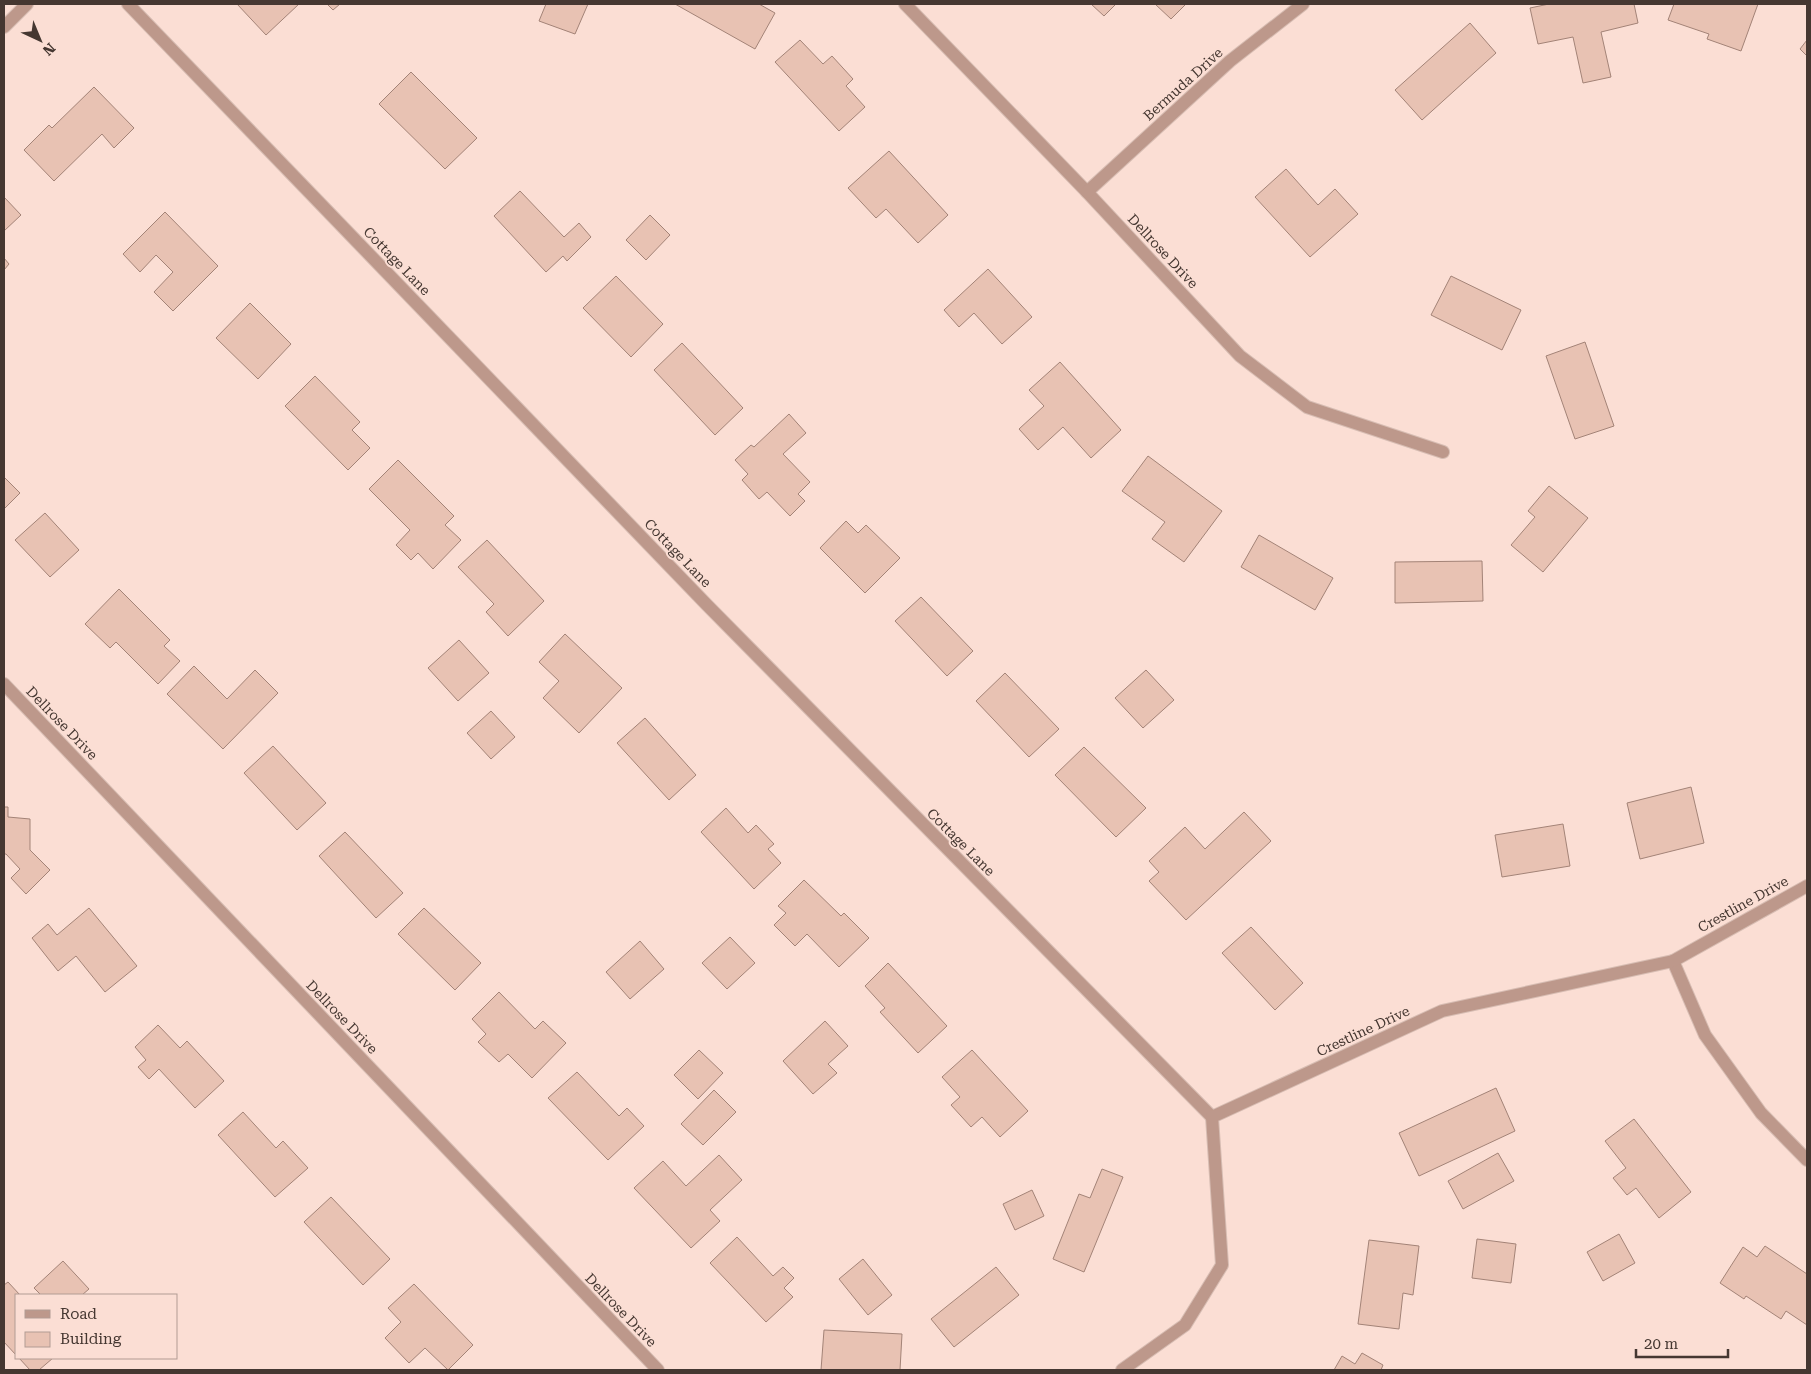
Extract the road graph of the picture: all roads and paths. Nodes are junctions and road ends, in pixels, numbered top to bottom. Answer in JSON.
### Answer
{"nodes":[{"id":1,"x":27,"y":4,"type":"edge"},
{"id":2,"x":128,"y":4,"type":"edge"},
{"id":3,"x":905,"y":4,"type":"edge"},
{"id":4,"x":1303,"y":4,"type":"edge"},
{"id":5,"x":4,"y":27,"type":"edge"},
{"id":6,"x":1087,"y":192,"type":"junction"},
{"id":7,"x":1442,"y":452,"type":"dead end"},
{"id":8,"x":4,"y":684,"type":"edge"},
{"id":9,"x":1807,"y":886,"type":"edge"},
{"id":10,"x":1673,"y":960,"type":"junction"},
{"id":11,"x":1212,"y":1118,"type":"junction"},
{"id":12,"x":1807,"y":1160,"type":"edge"},
{"id":13,"x":658,"y":1370,"type":"edge"},
{"id":14,"x":1122,"y":1370,"type":"edge"}],
"edges":[{"from":1,"to":5,"type":"street"},
{"from":2,"to":11,"type":"street","name":"Cottage Lane"},
{"from":3,"to":6,"type":"street","name":"Dellrose Drive"},
{"from":4,"to":6,"type":"street","name":"Bermuda Drive"},
{"from":6,"to":7,"type":"street","name":"Dellrose Drive"},
{"from":8,"to":13,"type":"street","name":"Dellrose Drive"},
{"from":9,"to":10,"type":"street","name":"Crestline Drive"},
{"from":10,"to":11,"type":"street","name":"Crestline Drive"},
{"from":10,"to":12,"type":"street"},
{"from":11,"to":14,"type":"street"}]}
